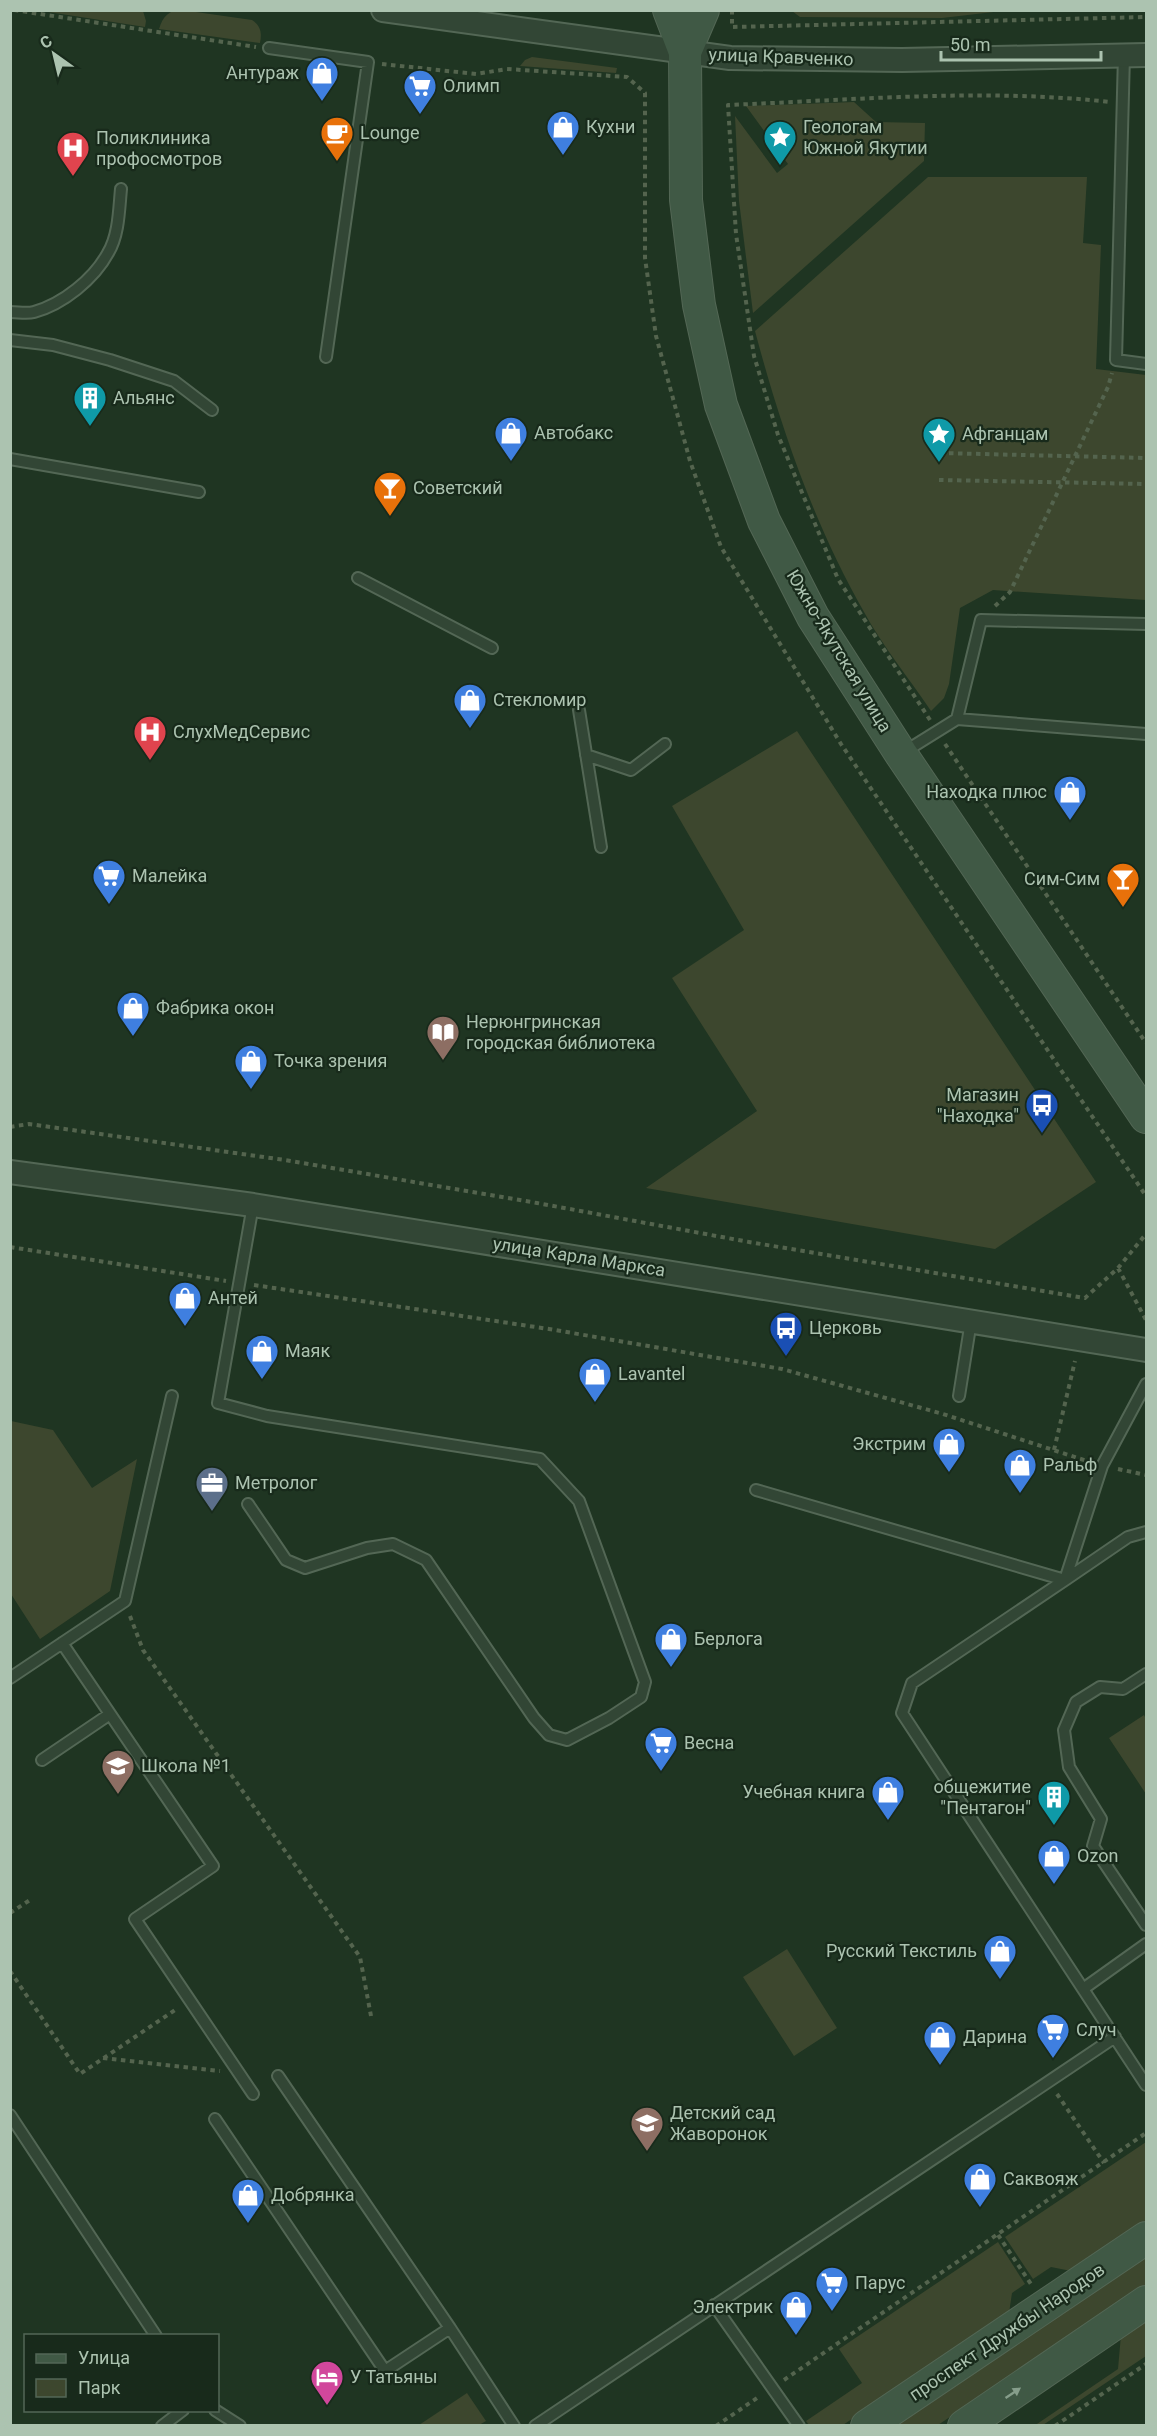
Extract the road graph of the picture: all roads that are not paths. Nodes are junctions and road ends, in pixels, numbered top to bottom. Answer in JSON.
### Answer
{"nodes":[{"id":1,"x":383,"y":10,"type":"edge"},
{"id":2,"x":669,"y":10,"type":"edge"},
{"id":3,"x":703,"y":10,"type":"edge"},
{"id":4,"x":269,"y":48,"type":"road end"},
{"id":5,"x":685,"y":52,"type":"junction"},
{"id":6,"x":1124,"y":55,"type":"junction"},
{"id":7,"x":1146,"y":55,"type":"edge"},
{"id":8,"x":121,"y":189,"type":"dead end"},
{"id":9,"x":10,"y":312,"type":"edge"},
{"id":10,"x":10,"y":340,"type":"edge"},
{"id":11,"x":326,"y":357,"type":"dead end"},
{"id":12,"x":1146,"y":364,"type":"edge"},
{"id":13,"x":212,"y":410,"type":"dead end"},
{"id":14,"x":10,"y":459,"type":"edge"},
{"id":15,"x":199,"y":492,"type":"dead end"},
{"id":16,"x":358,"y":578,"type":"dead end"},
{"id":17,"x":1146,"y":624,"type":"edge"},
{"id":18,"x":492,"y":648,"type":"dead end"},
{"id":19,"x":579,"y":710,"type":"dead end"},
{"id":20,"x":957,"y":719,"type":"junction"},
{"id":21,"x":1146,"y":734,"type":"edge"},
{"id":22,"x":665,"y":744,"type":"dead end"},
{"id":23,"x":902,"y":754,"type":"junction"},
{"id":24,"x":586,"y":755,"type":"junction"},
{"id":25,"x":601,"y":847,"type":"dead end"},
{"id":26,"x":1146,"y":1117,"type":"edge"},
{"id":27,"x":10,"y":1172,"type":"edge"},
{"id":28,"x":253,"y":1205,"type":"junction"},
{"id":29,"x":970,"y":1321,"type":"junction"},
{"id":30,"x":1146,"y":1350,"type":"edge"},
{"id":31,"x":1146,"y":1384,"type":"edge"},
{"id":32,"x":172,"y":1396,"type":"dead end"},
{"id":33,"x":959,"y":1396,"type":"dead end"},
{"id":34,"x":756,"y":1490,"type":"dead end"},
{"id":35,"x":248,"y":1504,"type":"dead end"},
{"id":36,"x":1146,"y":1532,"type":"edge"},
{"id":37,"x":1065,"y":1580,"type":"junction"},
{"id":38,"x":62,"y":1643,"type":"junction"},
{"id":39,"x":1146,"y":1674,"type":"edge"},
{"id":40,"x":10,"y":1678,"type":"edge"},
{"id":41,"x":110,"y":1714,"type":"junction"},
{"id":42,"x":42,"y":1760,"type":"dead end"},
{"id":43,"x":1146,"y":1925,"type":"edge"},
{"id":44,"x":1146,"y":1944,"type":"edge"},
{"id":45,"x":1083,"y":1989,"type":"junction"},
{"id":46,"x":1115,"y":2037,"type":"junction"},
{"id":47,"x":278,"y":2076,"type":"dead end"},
{"id":48,"x":1146,"y":2085,"type":"edge"},
{"id":49,"x":253,"y":2094,"type":"dead end"},
{"id":50,"x":10,"y":2115,"type":"edge"},
{"id":51,"x":215,"y":2119,"type":"dead end"},
{"id":52,"x":1146,"y":2238,"type":"edge"},
{"id":53,"x":1146,"y":2302,"type":"edge"},
{"id":54,"x":714,"y":2305,"type":"junction"},
{"id":55,"x":450,"y":2328,"type":"junction"},
{"id":56,"x":155,"y":2334,"type":"edge"},
{"id":57,"x":180,"y":2412,"type":"edge"},
{"id":58,"x":218,"y":2412,"type":"edge"},
{"id":59,"x":162,"y":2426,"type":"edge"},
{"id":60,"x":240,"y":2426,"type":"edge"},
{"id":61,"x":514,"y":2426,"type":"edge"},
{"id":62,"x":535,"y":2426,"type":"edge"},
{"id":63,"x":799,"y":2426,"type":"edge"},
{"id":64,"x":867,"y":2426,"type":"edge"},
{"id":65,"x":964,"y":2426,"type":"edge"}],
"edges":[{"from":1,"to":5,"type":"street","name":"улица Кравченко"},
{"from":2,"to":5,"type":"street","name":"Южно-Якутская улица"},
{"from":3,"to":5,"type":"street","name":"Южно-Якутская улица"},
{"from":4,"to":11,"type":"lane"},
{"from":5,"to":6,"type":"street","name":"улица Кравченко"},
{"from":5,"to":23,"type":"street","name":"Южно-Якутская улица"},
{"from":6,"to":7,"type":"street","name":"улица Кравченко"},
{"from":6,"to":12,"type":"lane"},
{"from":8,"to":9,"type":"lane"},
{"from":10,"to":13,"type":"lane"},
{"from":14,"to":15,"type":"lane"},
{"from":16,"to":18,"type":"lane"},
{"from":17,"to":20,"type":"lane"},
{"from":19,"to":24,"type":"lane"},
{"from":20,"to":21,"type":"lane"},
{"from":20,"to":23,"type":"lane"},
{"from":22,"to":24,"type":"lane"},
{"from":23,"to":26,"type":"street","name":"Южно-Якутская улица"},
{"from":24,"to":25,"type":"lane"},
{"from":27,"to":28,"type":"street","name":"улица Карла Маркса"},
{"from":28,"to":29,"type":"street","name":"улица Карла Маркса"},
{"from":28,"to":35,"type":"lane"},
{"from":29,"to":30,"type":"street","name":"улица Карла Маркса"},
{"from":29,"to":33,"type":"lane"},
{"from":31,"to":37,"type":"lane"},
{"from":32,"to":38,"type":"lane"},
{"from":34,"to":37,"type":"lane"},
{"from":36,"to":37,"type":"lane"},
{"from":37,"to":45,"type":"lane"},
{"from":38,"to":40,"type":"lane"},
{"from":38,"to":41,"type":"lane"},
{"from":39,"to":43,"type":"lane"},
{"from":41,"to":42,"type":"lane"},
{"from":41,"to":49,"type":"lane"},
{"from":44,"to":45,"type":"lane"},
{"from":45,"to":46,"type":"lane"},
{"from":46,"to":48,"type":"lane"},
{"from":46,"to":54,"type":"lane"},
{"from":47,"to":55,"type":"lane"},
{"from":50,"to":56,"type":"lane"},
{"from":51,"to":55,"type":"lane"},
{"from":52,"to":64,"type":"street","name":"проспект Дружбы Народов"},
{"from":65,"to":53,"type":"street","one_way":true},
{"from":54,"to":62,"type":"lane"},
{"from":54,"to":63,"type":"lane"},
{"from":55,"to":61,"type":"lane"},
{"from":57,"to":59,"type":"lane"},
{"from":58,"to":60,"type":"lane"}]}
